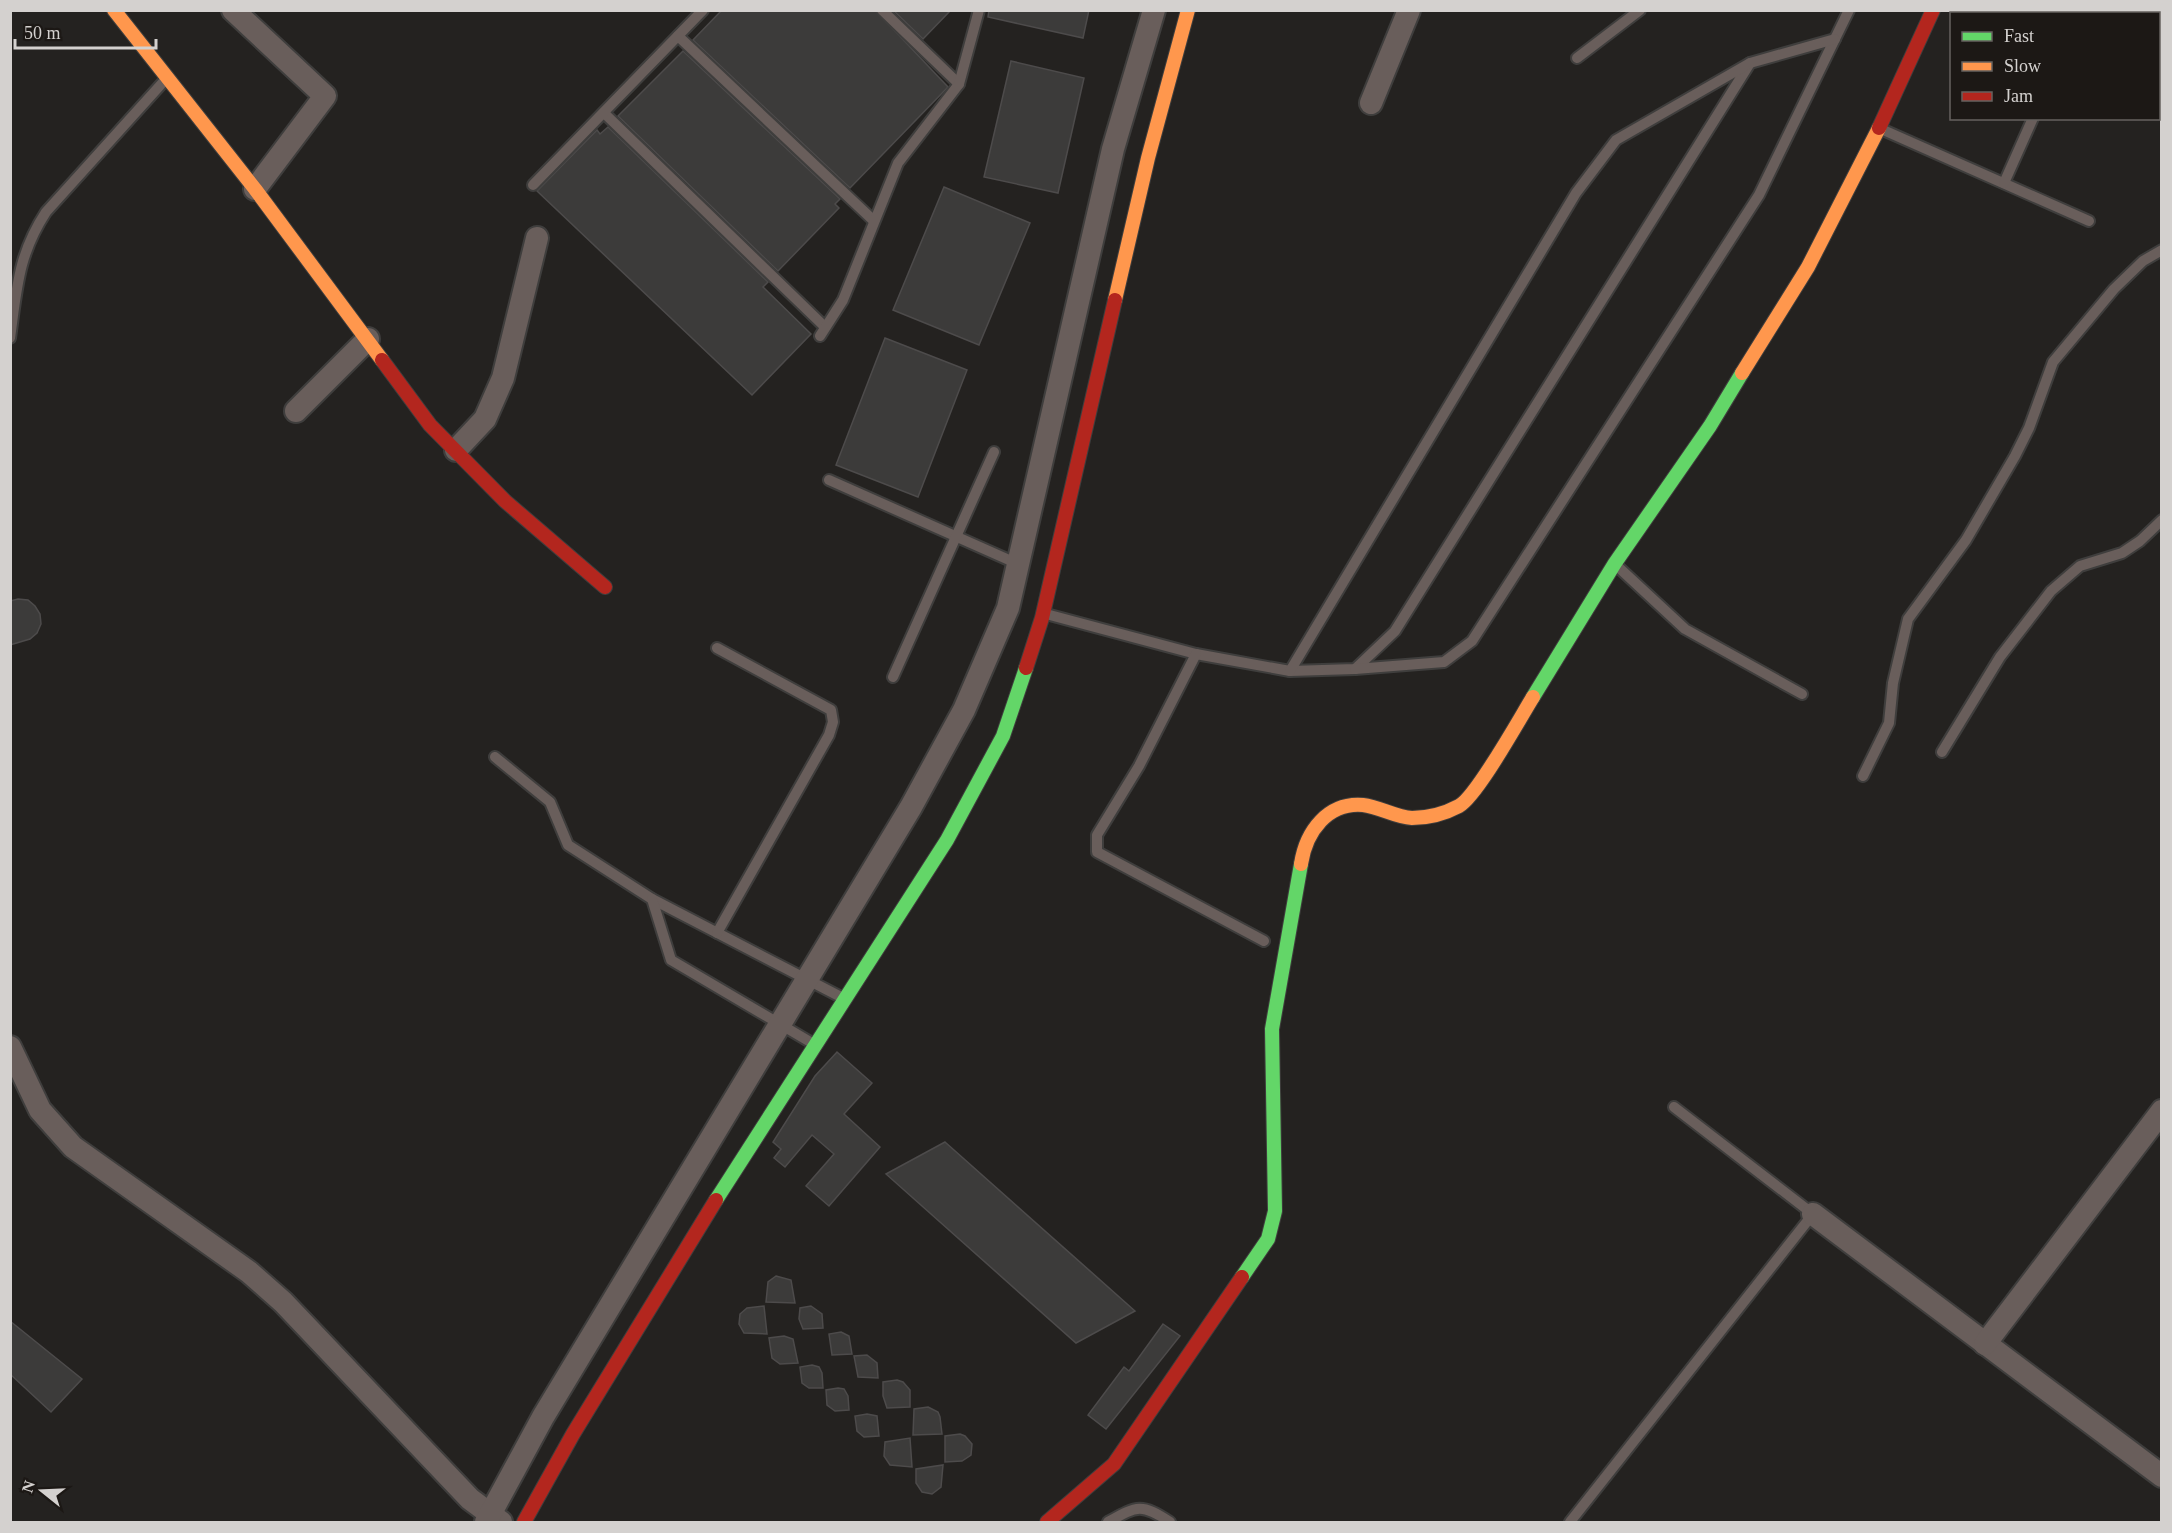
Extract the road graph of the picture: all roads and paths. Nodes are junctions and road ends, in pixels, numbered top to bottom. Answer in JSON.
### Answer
{"nodes":[{"id":1,"x":114,"y":10,"type":"edge"},
{"id":2,"x":233,"y":10,"type":"edge"},
{"id":3,"x":703,"y":10,"type":"edge"},
{"id":4,"x":882,"y":10,"type":"edge"},
{"id":5,"x":979,"y":10,"type":"edge"},
{"id":6,"x":1154,"y":10,"type":"edge"},
{"id":7,"x":1188,"y":10,"type":"edge"},
{"id":8,"x":1408,"y":10,"type":"edge"},
{"id":9,"x":1640,"y":10,"type":"edge"},
{"id":10,"x":1849,"y":10,"type":"edge"},
{"id":11,"x":1933,"y":10,"type":"edge"},
{"id":12,"x":678,"y":36,"type":"junction"},
{"id":13,"x":1835,"y":39,"type":"junction"},
{"id":14,"x":1577,"y":58,"type":"dead end"},
{"id":15,"x":1750,"y":63,"type":"junction"},
{"id":16,"x":167,"y":78,"type":"junction"},
{"id":17,"x":959,"y":84,"type":"junction"},
{"id":18,"x":1371,"y":103,"type":"dead end"},
{"id":19,"x":604,"y":113,"type":"junction"},
{"id":20,"x":2032,"y":120,"type":"edge"},
{"id":21,"x":1879,"y":129,"type":"junction"},
{"id":22,"x":2004,"y":183,"type":"junction"},
{"id":23,"x":533,"y":185,"type":"dead end"},
{"id":24,"x":255,"y":189,"type":"junction"},
{"id":25,"x":873,"y":220,"type":"junction"},
{"id":26,"x":2089,"y":221,"type":"dead end"},
{"id":27,"x":537,"y":238,"type":"dead end"},
{"id":28,"x":2162,"y":250,"type":"edge"},
{"id":29,"x":10,"y":338,"type":"edge"},
{"id":30,"x":368,"y":339,"type":"junction"},
{"id":31,"x":296,"y":411,"type":"dead end"},
{"id":32,"x":456,"y":450,"type":"junction"},
{"id":33,"x":994,"y":452,"type":"dead end"},
{"id":34,"x":829,"y":480,"type":"dead end"},
{"id":35,"x":2162,"y":520,"type":"edge"},
{"id":36,"x":958,"y":538,"type":"junction"},
{"id":37,"x":1615,"y":563,"type":"junction"},
{"id":38,"x":1018,"y":564,"type":"junction"},
{"id":39,"x":605,"y":587,"type":"dead end"},
{"id":40,"x":1043,"y":614,"type":"junction"},
{"id":41,"x":717,"y":648,"type":"dead end"},
{"id":42,"x":1196,"y":654,"type":"junction"},
{"id":43,"x":1355,"y":669,"type":"junction"},
{"id":44,"x":1290,"y":671,"type":"junction"},
{"id":45,"x":893,"y":677,"type":"dead end"},
{"id":46,"x":1802,"y":694,"type":"dead end"},
{"id":47,"x":1942,"y":752,"type":"dead end"},
{"id":48,"x":495,"y":757,"type":"dead end"},
{"id":49,"x":1863,"y":776,"type":"dead end"},
{"id":50,"x":652,"y":899,"type":"junction"},
{"id":51,"x":717,"y":933,"type":"junction"},
{"id":52,"x":1264,"y":941,"type":"dead end"},
{"id":53,"x":808,"y":980,"type":"junction"},
{"id":54,"x":844,"y":999,"type":"junction"},
{"id":55,"x":781,"y":1025,"type":"junction"},
{"id":56,"x":815,"y":1044,"type":"junction"},
{"id":57,"x":10,"y":1047,"type":"edge"},
{"id":58,"x":1674,"y":1107,"type":"dead end"},
{"id":59,"x":2162,"y":1111,"type":"edge"},
{"id":60,"x":1813,"y":1214,"type":"junction"},
{"id":61,"x":1985,"y":1344,"type":"junction"},
{"id":62,"x":2161,"y":1475,"type":"edge"},
{"id":63,"x":493,"y":1520,"type":"edge"},
{"id":64,"x":524,"y":1522,"type":"edge"},
{"id":65,"x":1047,"y":1522,"type":"edge"},
{"id":66,"x":1108,"y":1522,"type":"edge"},
{"id":67,"x":1170,"y":1522,"type":"edge"},
{"id":68,"x":1570,"y":1522,"type":"edge"}],
"edges":[{"from":1,"to":16,"type":"street"},
{"from":2,"to":24,"type":"street"},
{"from":3,"to":12,"type":"lane"},
{"from":4,"to":17,"type":"lane"},
{"from":5,"to":17,"type":"lane"},
{"from":6,"to":38,"type":"street"},
{"from":7,"to":40,"type":"street"},
{"from":8,"to":18,"type":"street"},
{"from":9,"to":14,"type":"lane"},
{"from":10,"to":13,"type":"lane"},
{"from":11,"to":21,"type":"street"},
{"from":12,"to":19,"type":"lane"},
{"from":12,"to":25,"type":"lane"},
{"from":13,"to":15,"type":"lane"},
{"from":13,"to":43,"type":"lane"},
{"from":15,"to":43,"type":"lane"},
{"from":15,"to":44,"type":"lane"},
{"from":16,"to":24,"type":"street"},
{"from":16,"to":29,"type":"lane"},
{"from":17,"to":25,"type":"lane"},
{"from":19,"to":23,"type":"lane"},
{"from":19,"to":25,"type":"lane"},
{"from":20,"to":22,"type":"lane"},
{"from":21,"to":22,"type":"lane"},
{"from":21,"to":37,"type":"street"},
{"from":22,"to":26,"type":"lane"},
{"from":24,"to":30,"type":"street"},
{"from":27,"to":32,"type":"street"},
{"from":28,"to":49,"type":"lane"},
{"from":30,"to":31,"type":"street"},
{"from":30,"to":32,"type":"street"},
{"from":32,"to":39,"type":"street"},
{"from":33,"to":36,"type":"lane"},
{"from":34,"to":36,"type":"lane"},
{"from":35,"to":47,"type":"lane"},
{"from":36,"to":38,"type":"lane"},
{"from":36,"to":45,"type":"lane"},
{"from":37,"to":46,"type":"lane"},
{"from":37,"to":65,"type":"street"},
{"from":38,"to":53,"type":"street"},
{"from":40,"to":42,"type":"lane"},
{"from":40,"to":54,"type":"street"},
{"from":41,"to":51,"type":"lane"},
{"from":42,"to":44,"type":"lane"},
{"from":42,"to":52,"type":"lane"},
{"from":43,"to":44,"type":"lane"},
{"from":48,"to":50,"type":"lane"},
{"from":50,"to":51,"type":"lane"},
{"from":50,"to":55,"type":"lane"},
{"from":51,"to":53,"type":"lane"},
{"from":53,"to":54,"type":"lane"},
{"from":53,"to":55,"type":"street"},
{"from":54,"to":56,"type":"street"},
{"from":55,"to":56,"type":"lane"},
{"from":55,"to":63,"type":"street"},
{"from":56,"to":64,"type":"street"},
{"from":57,"to":63,"type":"street"},
{"from":58,"to":60,"type":"lane"},
{"from":59,"to":61,"type":"street"},
{"from":60,"to":61,"type":"street"},
{"from":60,"to":68,"type":"lane"},
{"from":61,"to":62,"type":"street"},
{"from":66,"to":67,"type":"lane"}]}
